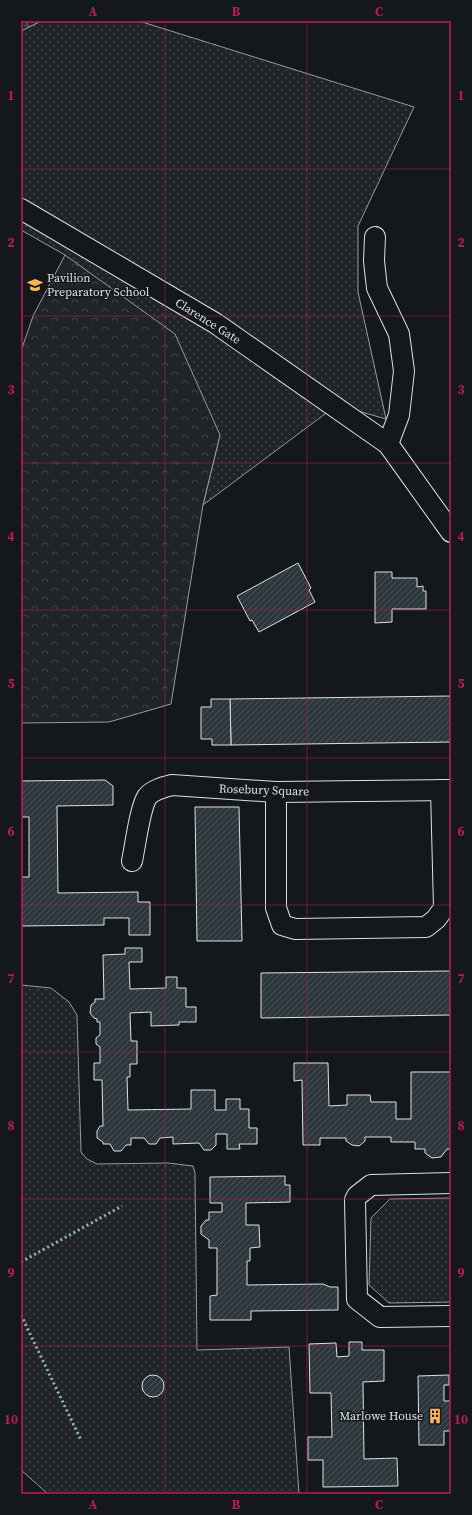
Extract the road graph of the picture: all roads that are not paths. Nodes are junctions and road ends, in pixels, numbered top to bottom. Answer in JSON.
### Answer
{"nodes":[{"id":1,"x":21,"y":209,"type":"edge"},
{"id":2,"x":375,"y":238,"type":"dead end"},
{"id":3,"x":388,"y":444,"type":"junction"},
{"id":4,"x":451,"y":532,"type":"edge"},
{"id":5,"x":446,"y":790,"type":"edge"},
{"id":6,"x":276,"y":792,"type":"junction"},
{"id":7,"x":132,"y":861,"type":"dead end"},
{"id":8,"x":451,"y":1183,"type":"edge"},
{"id":9,"x":451,"y":1316,"type":"edge"}],
"edges":[{"from":1,"to":3,"type":"street","name":"Clarence Gate"},
{"from":2,"to":3,"type":"street"},
{"from":3,"to":4,"type":"street","name":"Clarence Gate"},
{"from":5,"to":6,"type":"street","name":"Rosebury Square"},
{"from":5,"to":6,"type":"street"},
{"from":6,"to":7,"type":"street","name":"Rosebury Square"},
{"from":8,"to":9,"type":"street"}]}
